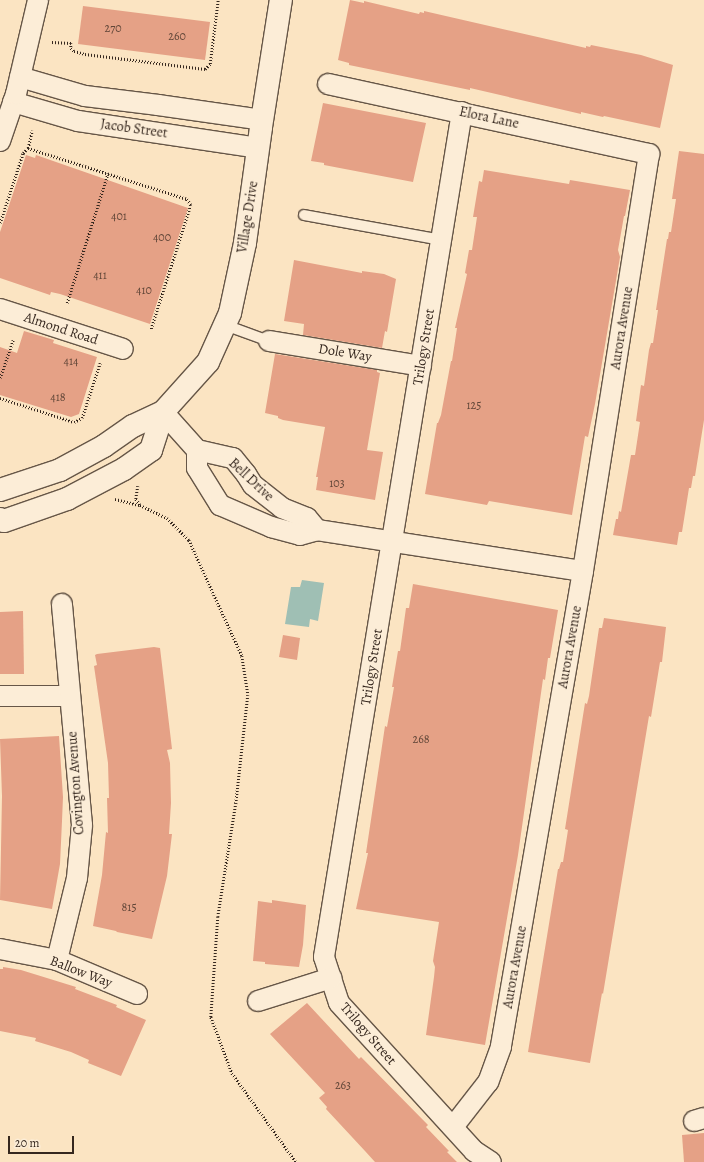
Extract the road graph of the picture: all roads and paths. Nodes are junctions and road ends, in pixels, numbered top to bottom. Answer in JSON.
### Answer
{"nodes":[{"id":1,"x":38,"y":0,"type":"edge"},
{"id":2,"x":218,"y":0,"type":"edge"},
{"id":3,"x":281,"y":0,"type":"edge"},
{"id":4,"x":52,"y":42,"type":"dead end"},
{"id":5,"x":20,"y":77,"type":"junction"},
{"id":6,"x":328,"y":84,"type":"dead end"},
{"id":7,"x":13,"y":102,"type":"junction"},
{"id":8,"x":462,"y":112,"type":"junction"},
{"id":9,"x":262,"y":120,"type":"junction"},
{"id":10,"x":33,"y":127,"type":"dead end"},
{"id":11,"x":0,"y":141,"type":"edge"},
{"id":12,"x":28,"y":148,"type":"junction"},
{"id":13,"x":258,"y":148,"type":"junction"},
{"id":14,"x":649,"y":154,"type":"joint"},
{"id":15,"x":108,"y":173,"type":"junction"},
{"id":16,"x":304,"y":215,"type":"dead end"},
{"id":17,"x":0,"y":223,"type":"edge"},
{"id":18,"x":441,"y":240,"type":"junction"},
{"id":19,"x":67,"y":303,"type":"dead end"},
{"id":20,"x":0,"y":309,"type":"edge"},
{"id":21,"x":225,"y":325,"type":"junction"},
{"id":22,"x":151,"y":330,"type":"dead end"},
{"id":23,"x":13,"y":340,"type":"dead end"},
{"id":24,"x":268,"y":341,"type":"joint"},
{"id":25,"x":123,"y":349,"type":"dead end"},
{"id":26,"x":102,"y":358,"type":"dead end"},
{"id":27,"x":420,"y":366,"type":"junction"},
{"id":28,"x":0,"y":378,"type":"edge"},
{"id":29,"x":0,"y":398,"type":"edge"},
{"id":30,"x":163,"y":412,"type":"junction"},
{"id":31,"x":197,"y":450,"type":"junction"},
{"id":32,"x":138,"y":484,"type":"dead end"},
{"id":33,"x":253,"y":485,"type":"junction"},
{"id":34,"x":0,"y":490,"type":"edge"},
{"id":35,"x":237,"y":512,"type":"junction"},
{"id":36,"x":0,"y":519,"type":"edge"},
{"id":37,"x":317,"y":530,"type":"junction"},
{"id":38,"x":392,"y":542,"type":"junction"},
{"id":39,"x":582,"y":571,"type":"junction"},
{"id":40,"x":62,"y":604,"type":"dead end"},
{"id":41,"x":0,"y":696,"type":"edge"},
{"id":42,"x":69,"y":696,"type":"junction"},
{"id":43,"x":0,"y":949,"type":"edge"},
{"id":44,"x":58,"y":960,"type":"junction"},
{"id":45,"x":331,"y":978,"type":"junction"},
{"id":46,"x":137,"y":994,"type":"dead end"},
{"id":47,"x":258,"y":1001,"type":"dead end"},
{"id":48,"x":453,"y":1128,"type":"junction"},
{"id":49,"x":296,"y":1162,"type":"edge"},
{"id":50,"x":491,"y":1162,"type":"edge"}],
"edges":[{"from":1,"to":5,"type":"street"},
{"from":2,"to":4,"type":"path"},
{"from":3,"to":9,"type":"street","name":"Village Drive"},
{"from":5,"to":7,"type":"street"},
{"from":5,"to":9,"type":"street","name":"Jacob Street"},
{"from":6,"to":8,"type":"street","name":"Elora Lane"},
{"from":7,"to":11,"type":"street"},
{"from":7,"to":13,"type":"street","name":"Jacob Street"},
{"from":8,"to":14,"type":"street","name":"Elora Lane"},
{"from":8,"to":18,"type":"street","name":"Trilogy Street"},
{"from":9,"to":13,"type":"street","name":"Village Drive"},
{"from":10,"to":12,"type":"path"},
{"from":12,"to":15,"type":"path"},
{"from":12,"to":17,"type":"path"},
{"from":13,"to":21,"type":"street","name":"Village Drive"},
{"from":14,"to":39,"type":"street","name":"Aurora Avenue"},
{"from":15,"to":19,"type":"path"},
{"from":15,"to":22,"type":"path"},
{"from":16,"to":18,"type":"lane"},
{"from":18,"to":27,"type":"street","name":"Trilogy Street"},
{"from":20,"to":25,"type":"street","name":"Almond Road"},
{"from":21,"to":24,"type":"lane"},
{"from":21,"to":30,"type":"street","name":"Village Drive"},
{"from":23,"to":28,"type":"path"},
{"from":24,"to":27,"type":"street","name":"Dole Way"},
{"from":26,"to":29,"type":"path"},
{"from":27,"to":38,"type":"street","name":"Trilogy Street"},
{"from":30,"to":31,"type":"street"},
{"from":30,"to":34,"type":"street","name":"Village Drive"},
{"from":30,"to":36,"type":"street","name":"Village Drive"},
{"from":31,"to":33,"type":"street","name":"Bell Drive"},
{"from":31,"to":35,"type":"street","name":"Bell Drive"},
{"from":32,"to":49,"type":"path"},
{"from":33,"to":35,"type":"street"},
{"from":33,"to":37,"type":"street","name":"Bell Drive"},
{"from":35,"to":37,"type":"street","name":"Bell Drive"},
{"from":37,"to":38,"type":"street","name":"Bell Drive"},
{"from":38,"to":39,"type":"street","name":"Bell Drive"},
{"from":38,"to":45,"type":"street","name":"Trilogy Street"},
{"from":39,"to":48,"type":"street","name":"Aurora Avenue"},
{"from":40,"to":42,"type":"street","name":"Covington Avenue"},
{"from":41,"to":42,"type":"street"},
{"from":42,"to":44,"type":"street","name":"Covington Avenue"},
{"from":43,"to":44,"type":"street","name":"Ballow Way"},
{"from":44,"to":46,"type":"street","name":"Ballow Way"},
{"from":45,"to":47,"type":"street"},
{"from":45,"to":48,"type":"street","name":"Trilogy Street"},
{"from":48,"to":50,"type":"street","name":"Trilogy Street"}]}
